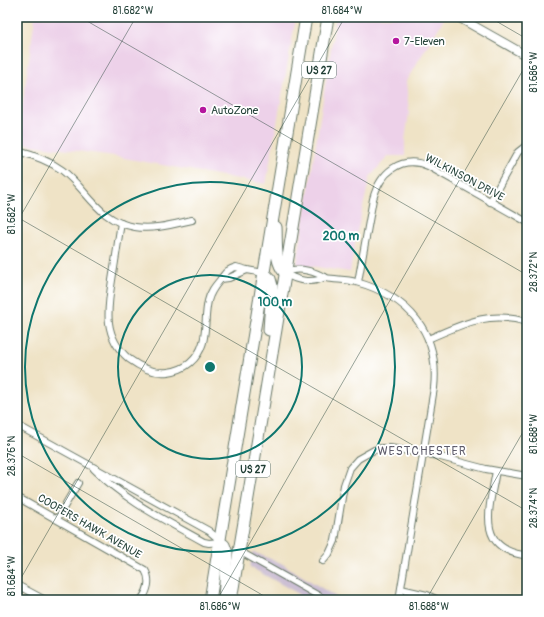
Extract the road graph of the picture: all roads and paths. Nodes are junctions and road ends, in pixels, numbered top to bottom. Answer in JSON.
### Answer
{"nodes":[{"id":1,"x":306,"y":17,"type":"edge"},
{"id":2,"x":458,"y":17,"type":"edge"},
{"id":3,"x":328,"y":18,"type":"edge"},
{"id":4,"x":527,"y":56,"type":"edge"},
{"id":5,"x":527,"y":145,"type":"edge"},
{"id":6,"x":17,"y":151,"type":"edge"},
{"id":7,"x":490,"y":202,"type":"junction"},
{"id":8,"x":276,"y":205,"type":"junction"},
{"id":9,"x":192,"y":220,"type":"dead end"},
{"id":10,"x":527,"y":222,"type":"edge"},
{"id":11,"x":121,"y":223,"type":"junction"},
{"id":12,"x":264,"y":272,"type":"junction"},
{"id":13,"x":285,"y":273,"type":"junction"},
{"id":14,"x":325,"y":278,"type":"junction"},
{"id":15,"x":358,"y":282,"type":"junction"},
{"id":16,"x":527,"y":322,"type":"edge"},
{"id":17,"x":428,"y":339,"type":"junction"},
{"id":18,"x":17,"y":425,"type":"edge"},
{"id":19,"x":258,"y":441,"type":"junction"},
{"id":20,"x":424,"y":454,"type":"junction"},
{"id":21,"x":94,"y":469,"type":"junction"},
{"id":22,"x":496,"y":472,"type":"junction"},
{"id":23,"x":527,"y":476,"type":"edge"},
{"id":24,"x":78,"y":483,"type":"dead end"},
{"id":25,"x":17,"y":496,"type":"edge"},
{"id":26,"x":174,"y":511,"type":"junction"},
{"id":27,"x":57,"y":519,"type":"junction"},
{"id":28,"x":168,"y":522,"type":"junction"},
{"id":29,"x":219,"y":542,"type":"junction"},
{"id":30,"x":239,"y":552,"type":"junction"},
{"id":31,"x":524,"y":555,"type":"dead end"},
{"id":32,"x":323,"y":561,"type":"dead end"},
{"id":33,"x":17,"y":585,"type":"edge"},
{"id":34,"x":401,"y":589,"type":"junction"},
{"id":35,"x":46,"y":600,"type":"edge"},
{"id":36,"x":142,"y":600,"type":"edge"},
{"id":37,"x":210,"y":600,"type":"edge"},
{"id":38,"x":224,"y":600,"type":"edge"},
{"id":39,"x":231,"y":600,"type":"edge"},
{"id":40,"x":326,"y":600,"type":"edge"},
{"id":41,"x":399,"y":600,"type":"edge"},
{"id":42,"x":438,"y":600,"type":"edge"}],
"edges":[{"from":1,"to":8,"type":"highway","number":"US 27"},
{"from":2,"to":4,"type":"main road"},
{"from":3,"to":13,"type":"highway","number":"US 27"},
{"from":5,"to":7,"type":"street"},
{"from":6,"to":11,"type":"street"},
{"from":7,"to":10,"type":"street","name":"WILKINSON DRIVE"},
{"from":7,"to":15,"type":"street","name":"WILKINSON DRIVE"},
{"from":8,"to":12,"type":"highway","number":"US 27"},
{"from":8,"to":13,"type":"highway"},
{"from":9,"to":11,"type":"street"},
{"from":11,"to":12,"type":"street"},
{"from":12,"to":19,"type":"highway"},
{"from":12,"to":29,"type":"highway","number":"US 27"},
{"from":13,"to":14,"type":"street"},
{"from":13,"to":14,"type":"street"},
{"from":13,"to":19,"type":"highway","number":"US 27"},
{"from":14,"to":15,"type":"street"},
{"from":15,"to":17,"type":"street"},
{"from":16,"to":17,"type":"street"},
{"from":17,"to":20,"type":"street"},
{"from":18,"to":21,"type":"street"},
{"from":19,"to":30,"type":"highway","number":"US 27"},
{"from":20,"to":22,"type":"street"},
{"from":20,"to":32,"type":"street"},
{"from":20,"to":34,"type":"street"},
{"from":21,"to":26,"type":"street"},
{"from":21,"to":28,"type":"street"},
{"from":22,"to":23,"type":"street"},
{"from":22,"to":31,"type":"street"},
{"from":24,"to":27,"type":"street"},
{"from":25,"to":27,"type":"street","name":"COOPERS HAWK AVENUE"},
{"from":26,"to":28,"type":"street"},
{"from":26,"to":29,"type":"street"},
{"from":27,"to":36,"type":"street","name":"COOPERS HAWK AVENUE"},
{"from":28,"to":29,"type":"street"},
{"from":29,"to":37,"type":"highway","number":"US 27"},
{"from":29,"to":38,"type":"highway"},
{"from":30,"to":39,"type":"highway","number":"US 27"},
{"from":30,"to":40,"type":"street"},
{"from":33,"to":35,"type":"street"},
{"from":34,"to":41,"type":"street"},
{"from":34,"to":42,"type":"street"}]}
